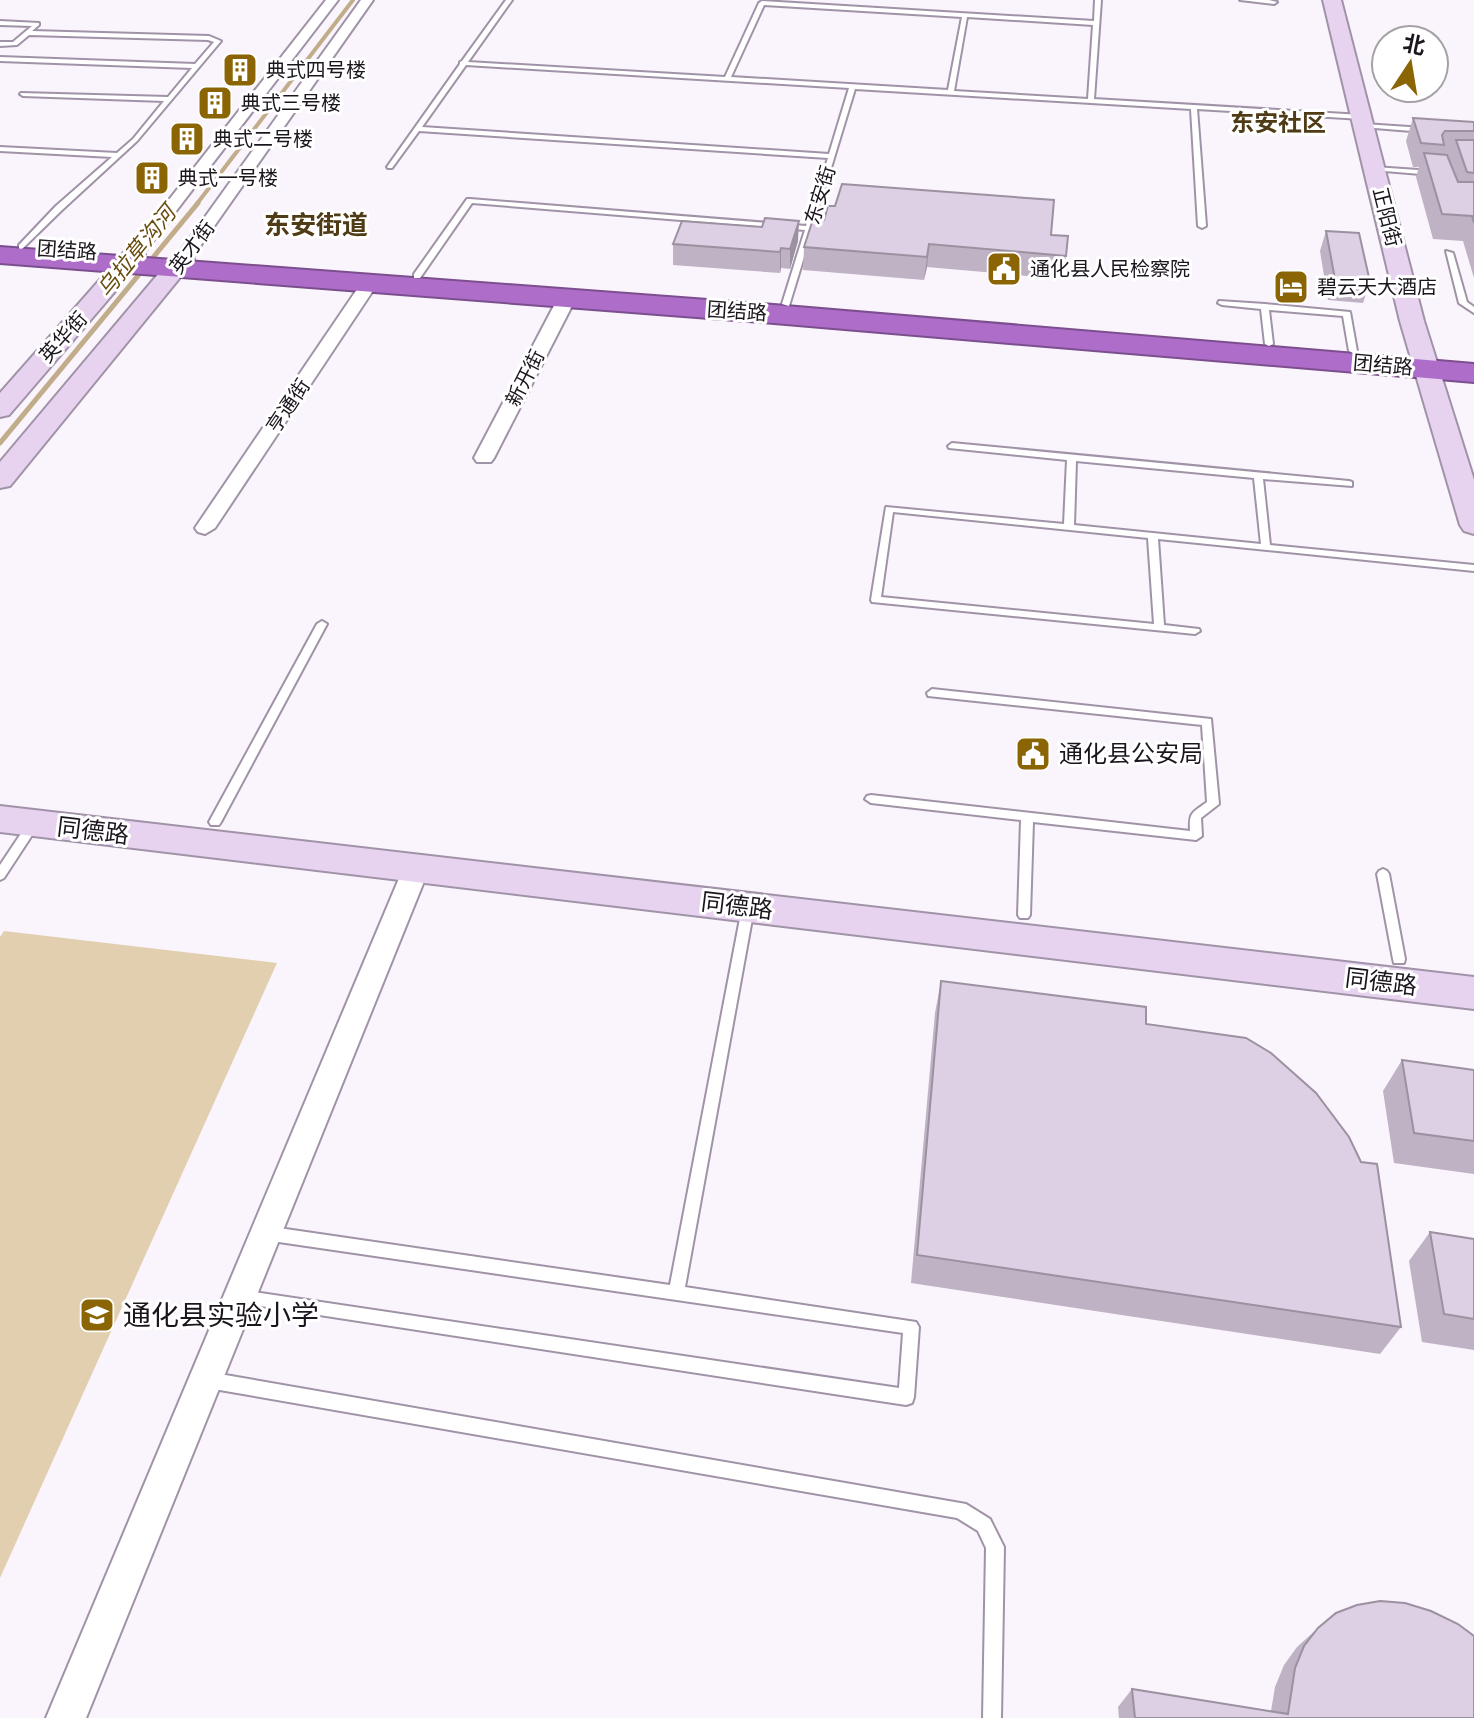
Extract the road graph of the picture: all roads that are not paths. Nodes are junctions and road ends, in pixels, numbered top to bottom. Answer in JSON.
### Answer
{"nodes":[{"id":1,"x":332,"y":0,"type":"edge"},
{"id":2,"x":367,"y":0,"type":"edge"},
{"id":3,"x":509,"y":0,"type":"edge"},
{"id":4,"x":752,"y":0,"type":"edge"},
{"id":5,"x":1098,"y":0,"type":"edge"},
{"id":6,"x":1243,"y":0,"type":"edge"},
{"id":7,"x":1332,"y":0,"type":"edge"},
{"id":8,"x":1274,"y":2,"type":"edge"},
{"id":9,"x":762,"y":3,"type":"junction"},
{"id":10,"x":858,"y":4,"type":"edge"},
{"id":11,"x":965,"y":14,"type":"junction"},
{"id":12,"x":0,"y":23,"type":"edge"},
{"id":13,"x":1097,"y":23,"type":"junction"},
{"id":14,"x":27,"y":33,"type":"junction"},
{"id":15,"x":0,"y":44,"type":"edge"},
{"id":16,"x":10,"y":44,"type":"junction"},
{"id":17,"x":0,"y":56,"type":"edge"},
{"id":18,"x":462,"y":63,"type":"junction"},
{"id":19,"x":197,"y":66,"type":"junction"},
{"id":20,"x":728,"y":78,"type":"junction"},
{"id":21,"x":853,"y":86,"type":"junction"},
{"id":22,"x":951,"y":91,"type":"junction"},
{"id":23,"x":23,"y":94,"type":"dead end"},
{"id":24,"x":170,"y":99,"type":"junction"},
{"id":25,"x":1091,"y":99,"type":"junction"},
{"id":26,"x":1194,"y":106,"type":"junction"},
{"id":27,"x":1363,"y":122,"type":"junction"},
{"id":28,"x":417,"y":129,"type":"junction"},
{"id":29,"x":1427,"y":130,"type":"edge"},
{"id":30,"x":0,"y":149,"type":"edge"},
{"id":31,"x":119,"y":155,"type":"junction"},
{"id":32,"x":832,"y":156,"type":"junction"},
{"id":33,"x":390,"y":167,"type":"dead end"},
{"id":34,"x":1374,"y":169,"type":"junction"},
{"id":35,"x":1444,"y":174,"type":"edge"},
{"id":36,"x":818,"y":199,"type":"junction"},
{"id":37,"x":834,"y":200,"type":"edge"},
{"id":38,"x":1202,"y":226,"type":"dead end"},
{"id":39,"x":810,"y":228,"type":"junction"},
{"id":40,"x":7,"y":249,"type":"edge"},
{"id":41,"x":1449,"y":253,"type":"dead end"},
{"id":42,"x":130,"y":260,"type":"junction"},
{"id":43,"x":180,"y":264,"type":"junction"},
{"id":44,"x":417,"y":276,"type":"junction"},
{"id":45,"x":370,"y":283,"type":"junction"},
{"id":46,"x":567,"y":298,"type":"junction"},
{"id":47,"x":1222,"y":303,"type":"dead end"},
{"id":48,"x":786,"y":304,"type":"junction"},
{"id":49,"x":1265,"y":306,"type":"junction"},
{"id":50,"x":1474,"y":311,"type":"edge"},
{"id":51,"x":1269,"y":344,"type":"junction"},
{"id":52,"x":1353,"y":351,"type":"junction"},
{"id":53,"x":1474,"y":361,"type":"edge"},
{"id":54,"x":1425,"y":363,"type":"junction"},
{"id":55,"x":1474,"y":373,"type":"edge"},
{"id":56,"x":0,"y":409,"type":"edge"},
{"id":57,"x":952,"y":446,"type":"dead end"},
{"id":58,"x":1072,"y":457,"type":"junction"},
{"id":59,"x":484,"y":458,"type":"dead end"},
{"id":60,"x":1258,"y":475,"type":"junction"},
{"id":61,"x":0,"y":480,"type":"edge"},
{"id":62,"x":1349,"y":484,"type":"dead end"},
{"id":63,"x":1474,"y":525,"type":"edge"},
{"id":64,"x":205,"y":528,"type":"dead end"},
{"id":65,"x":1069,"y":528,"type":"junction"},
{"id":66,"x":1153,"y":536,"type":"junction"},
{"id":67,"x":1266,"y":548,"type":"junction"},
{"id":68,"x":1474,"y":568,"type":"edge"},
{"id":69,"x":322,"y":624,"type":"dead end"},
{"id":70,"x":1159,"y":627,"type":"junction"},
{"id":71,"x":1195,"y":631,"type":"dead end"},
{"id":72,"x":932,"y":693,"type":"dead end"},
{"id":73,"x":0,"y":797,"type":"edge"},
{"id":74,"x":871,"y":799,"type":"dead end"},
{"id":75,"x":1027,"y":816,"type":"junction"},
{"id":76,"x":17,"y":821,"type":"edge"},
{"id":77,"x":215,"y":822,"type":"junction"},
{"id":78,"x":416,"y":869,"type":"junction"},
{"id":79,"x":1383,"y":874,"type":"dead end"},
{"id":80,"x":0,"y":875,"type":"edge"},
{"id":81,"x":748,"y":908,"type":"junction"},
{"id":82,"x":1024,"y":915,"type":"junction"},
{"id":83,"x":1399,"y":959,"type":"junction"},
{"id":84,"x":1474,"y":968,"type":"edge"},
{"id":85,"x":1474,"y":993,"type":"edge"},
{"id":86,"x":265,"y":1233,"type":"junction"},
{"id":87,"x":676,"y":1293,"type":"junction"},
{"id":88,"x":240,"y":1297,"type":"junction"},
{"id":89,"x":205,"y":1380,"type":"junction"},
{"id":90,"x":66,"y":1718,"type":"edge"},
{"id":91,"x":992,"y":1718,"type":"edge"}],
"edges":[{"from":1,"to":42,"type":"street","name":"英华街"},
{"from":2,"to":43,"type":"street","name":"英才街"},
{"from":3,"to":18,"type":"lane"},
{"from":4,"to":9,"type":"lane"},
{"from":5,"to":13,"type":"lane"},
{"from":6,"to":8,"type":"lane"},
{"from":7,"to":27,"type":"main road","name":"正阳街"},
{"from":9,"to":10,"type":"lane"},
{"from":9,"to":20,"type":"lane"},
{"from":10,"to":11,"type":"lane"},
{"from":11,"to":13,"type":"lane"},
{"from":11,"to":22,"type":"lane"},
{"from":12,"to":14,"type":"lane"},
{"from":13,"to":25,"type":"lane"},
{"from":14,"to":16,"type":"lane"},
{"from":14,"to":19,"type":"lane"},
{"from":15,"to":16,"type":"lane"},
{"from":16,"to":17,"type":"lane"},
{"from":17,"to":19,"type":"lane"},
{"from":18,"to":20,"type":"lane"},
{"from":18,"to":28,"type":"lane"},
{"from":19,"to":24,"type":"lane"},
{"from":20,"to":21,"type":"lane"},
{"from":21,"to":22,"type":"lane"},
{"from":21,"to":32,"type":"lane","name":"东安街"},
{"from":22,"to":25,"type":"lane"},
{"from":23,"to":24,"type":"lane"},
{"from":24,"to":31,"type":"lane"},
{"from":25,"to":26,"type":"lane"},
{"from":26,"to":27,"type":"lane"},
{"from":26,"to":38,"type":"lane"},
{"from":27,"to":29,"type":"lane"},
{"from":27,"to":34,"type":"main road","name":"正阳街"},
{"from":28,"to":32,"type":"lane"},
{"from":28,"to":33,"type":"lane"},
{"from":30,"to":31,"type":"lane"},
{"from":31,"to":40,"type":"lane"},
{"from":32,"to":36,"type":"lane","name":"东安街"},
{"from":34,"to":35,"type":"lane"},
{"from":34,"to":54,"type":"main road","name":"正阳街"},
{"from":36,"to":37,"type":"lane"},
{"from":36,"to":39,"type":"lane","name":"东安街"},
{"from":39,"to":44,"type":"lane"},
{"from":39,"to":48,"type":"lane","name":"东安街"},
{"from":40,"to":42,"type":"highway","name":"团结路"},
{"from":41,"to":50,"type":"lane"},
{"from":42,"to":43,"type":"highway","name":"团结路"},
{"from":42,"to":56,"type":"main road","name":"英华街"},
{"from":43,"to":44,"type":"highway","name":"团结路"},
{"from":43,"to":45,"type":"highway","name":"团结路"},
{"from":43,"to":61,"type":"main road","name":"英才街"},
{"from":44,"to":48,"type":"highway","name":"团结路"},
{"from":45,"to":46,"type":"highway","name":"团结路"},
{"from":45,"to":64,"type":"street","name":"亨通街"},
{"from":46,"to":54,"type":"highway","name":"团结路"},
{"from":46,"to":59,"type":"street","name":"新开街"},
{"from":47,"to":49,"type":"lane"},
{"from":48,"to":51,"type":"highway","name":"团结路"},
{"from":49,"to":51,"type":"lane"},
{"from":49,"to":52,"type":"lane"},
{"from":51,"to":52,"type":"highway","name":"团结路"},
{"from":52,"to":54,"type":"highway","name":"团结路"},
{"from":53,"to":54,"type":"highway","name":"团结路"},
{"from":54,"to":55,"type":"highway","name":"团结路"},
{"from":54,"to":63,"type":"main road","name":"正阳街"},
{"from":57,"to":58,"type":"lane"},
{"from":58,"to":60,"type":"lane"},
{"from":58,"to":65,"type":"lane"},
{"from":60,"to":62,"type":"lane"},
{"from":60,"to":67,"type":"lane"},
{"from":65,"to":66,"type":"lane"},
{"from":65,"to":70,"type":"lane"},
{"from":66,"to":67,"type":"lane"},
{"from":66,"to":70,"type":"lane"},
{"from":67,"to":68,"type":"lane"},
{"from":69,"to":77,"type":"lane"},
{"from":70,"to":71,"type":"lane"},
{"from":72,"to":75,"type":"lane"},
{"from":73,"to":77,"type":"main road","name":"同德路"},
{"from":74,"to":75,"type":"lane"},
{"from":75,"to":82,"type":"lane"},
{"from":76,"to":78,"type":"main road","name":"同德路"},
{"from":76,"to":80,"type":"lane"},
{"from":77,"to":82,"type":"main road","name":"同德路"},
{"from":78,"to":81,"type":"main road","name":"同德路"},
{"from":78,"to":86,"type":"street"},
{"from":79,"to":83,"type":"lane"},
{"from":81,"to":85,"type":"main road","name":"同德路"},
{"from":81,"to":87,"type":"lane"},
{"from":82,"to":83,"type":"main road","name":"同德路"},
{"from":83,"to":84,"type":"main road","name":"同德路"},
{"from":86,"to":87,"type":"lane"},
{"from":86,"to":88,"type":"street"},
{"from":87,"to":88,"type":"lane"},
{"from":88,"to":89,"type":"street"},
{"from":89,"to":90,"type":"street"},
{"from":89,"to":91,"type":"lane"}]}
